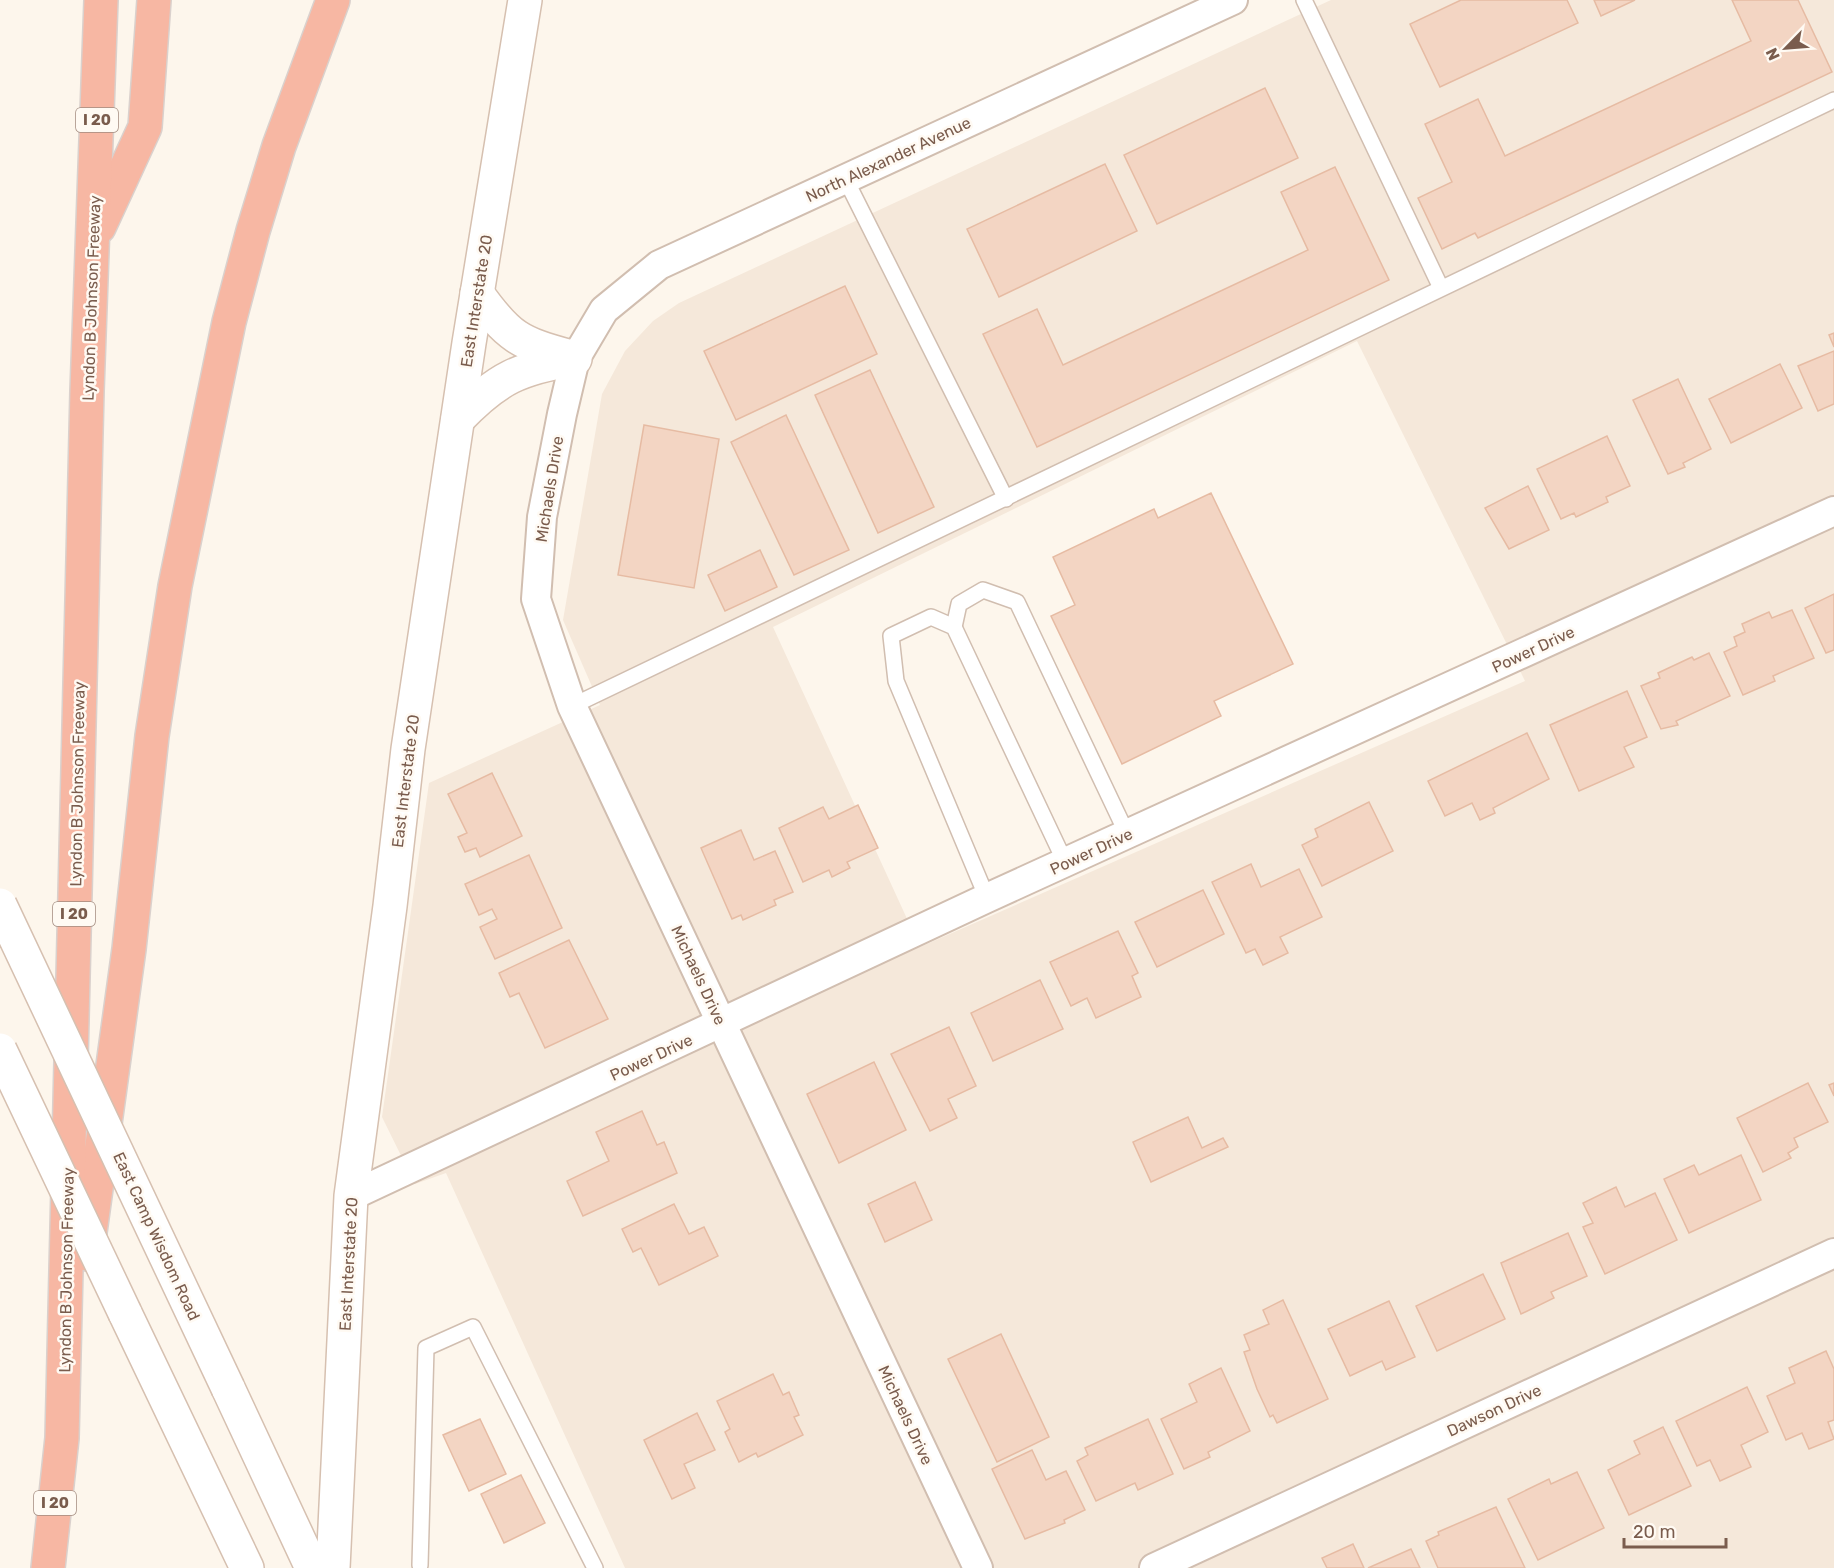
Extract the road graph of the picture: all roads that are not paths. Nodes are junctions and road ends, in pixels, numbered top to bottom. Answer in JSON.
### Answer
{"nodes":[{"id":1,"x":101,"y":0,"type":"edge"},
{"id":2,"x":154,"y":0,"type":"edge"},
{"id":3,"x":333,"y":0,"type":"edge"},
{"id":4,"x":525,"y":0,"type":"edge"},
{"id":5,"x":1233,"y":0,"type":"edge"},
{"id":6,"x":1304,"y":0,"type":"edge"},
{"id":7,"x":1834,"y":100,"type":"edge"},
{"id":8,"x":846,"y":178,"type":"junction"},
{"id":9,"x":93,"y":239,"type":"junction"},
{"id":10,"x":1441,"y":288,"type":"junction"},
{"id":11,"x":477,"y":293,"type":"junction"},
{"id":12,"x":575,"y":359,"type":"junction"},
{"id":13,"x":458,"y":419,"type":"junction"},
{"id":14,"x":1006,"y":499,"type":"junction"},
{"id":15,"x":1834,"y":511,"type":"edge"},
{"id":16,"x":954,"y":627,"type":"junction"},
{"id":17,"x":572,"y":706,"type":"junction"},
{"id":18,"x":1127,"y":834,"type":"junction"},
{"id":19,"x":1065,"y":862,"type":"junction"},
{"id":20,"x":987,"y":898,"type":"junction"},
{"id":21,"x":0,"y":905,"type":"edge"},
{"id":22,"x":723,"y":1024,"type":"junction"},
{"id":23,"x":0,"y":1050,"type":"edge"},
{"id":24,"x":351,"y":1196,"type":"junction"},
{"id":25,"x":1834,"y":1253,"type":"edge"},
{"id":26,"x":62,"y":1437,"type":"junction"},
{"id":27,"x":420,"y":1565,"type":"dead end"},
{"id":28,"x":48,"y":1568,"type":"edge"},
{"id":29,"x":247,"y":1568,"type":"edge"},
{"id":30,"x":312,"y":1568,"type":"edge"},
{"id":31,"x":333,"y":1568,"type":"edge"},
{"id":32,"x":595,"y":1568,"type":"edge"},
{"id":33,"x":978,"y":1568,"type":"edge"},
{"id":34,"x":1154,"y":1568,"type":"edge"}],
"edges":[{"from":1,"to":9,"type":"highway","name":"Lyndon B Johnson Freeway","number":"I 20"},
{"from":2,"to":9,"type":"highway"},
{"from":3,"to":26,"type":"highway"},
{"from":4,"to":11,"type":"main road","name":"East Interstate 20"},
{"from":5,"to":8,"type":"street","name":"North Alexander Avenue"},
{"from":6,"to":10,"type":"lane"},
{"from":7,"to":10,"type":"lane"},
{"from":8,"to":12,"type":"street","name":"North Alexander Avenue"},
{"from":8,"to":14,"type":"lane"},
{"from":9,"to":26,"type":"highway","name":"Lyndon B Johnson Freeway","number":"I 20"},
{"from":10,"to":14,"type":"lane"},
{"from":11,"to":12,"type":"main road"},
{"from":11,"to":13,"type":"main road","name":"East Interstate 20"},
{"from":12,"to":13,"type":"main road"},
{"from":12,"to":17,"type":"street","name":"Michaels Drive"},
{"from":13,"to":24,"type":"main road","name":"East Interstate 20"},
{"from":14,"to":17,"type":"lane"},
{"from":15,"to":18,"type":"street","name":"Power Drive"},
{"from":16,"to":18,"type":"lane"},
{"from":16,"to":19,"type":"lane"},
{"from":16,"to":20,"type":"lane"},
{"from":17,"to":22,"type":"street","name":"Michaels Drive"},
{"from":18,"to":19,"type":"street","name":"Power Drive"},
{"from":19,"to":20,"type":"street","name":"Power Drive"},
{"from":20,"to":22,"type":"street","name":"Power Drive"},
{"from":21,"to":30,"type":"main road","name":"East Camp Wisdom Road","bridge":true},
{"from":22,"to":24,"type":"street","name":"Power Drive"},
{"from":22,"to":33,"type":"street","name":"Michaels Drive"},
{"from":23,"to":29,"type":"main road","bridge":true},
{"from":24,"to":31,"type":"main road","name":"East Interstate 20"},
{"from":25,"to":34,"type":"street","name":"Dawson Drive"},
{"from":26,"to":28,"type":"highway","name":"Lyndon B Johnson Freeway","number":"I 20"},
{"from":27,"to":32,"type":"lane"}]}
